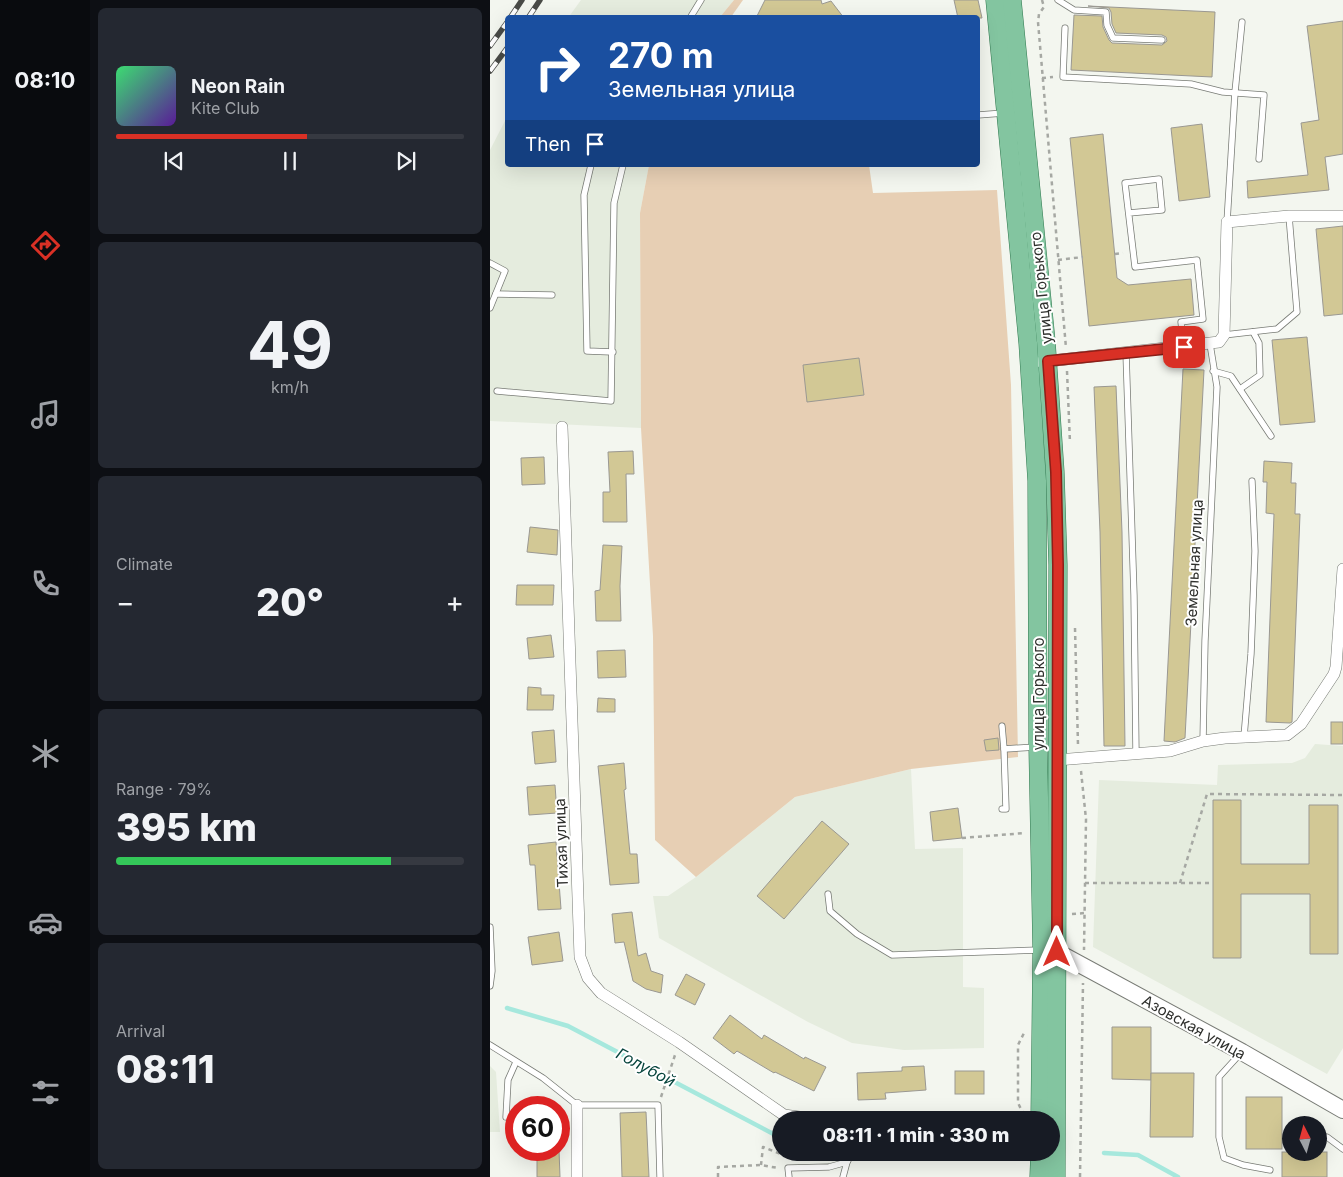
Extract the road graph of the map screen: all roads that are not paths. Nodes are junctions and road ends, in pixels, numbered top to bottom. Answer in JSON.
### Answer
{"nodes":[{"id":1,"x":701,"y":0,"type":"edge"},
{"id":2,"x":995,"y":0,"type":"edge"},
{"id":3,"x":1012,"y":0,"type":"edge"},
{"id":4,"x":1058,"y":0,"type":"edge"},
{"id":5,"x":692,"y":15,"type":"edge"},
{"id":6,"x":1242,"y":22,"type":"dead end"},
{"id":7,"x":1065,"y":28,"type":"dead end"},
{"id":8,"x":1162,"y":40,"type":"dead end"},
{"id":9,"x":1191,"y":77,"type":"dead end"},
{"id":10,"x":1191,"y":84,"type":"junction"},
{"id":11,"x":1235,"y":92,"type":"junction"},
{"id":12,"x":1006,"y":113,"type":"junction"},
{"id":13,"x":980,"y":115,"type":"edge"},
{"id":14,"x":1260,"y":159,"type":"dead end"},
{"id":15,"x":591,"y":167,"type":"edge"},
{"id":16,"x":623,"y":167,"type":"edge"},
{"id":17,"x":1129,"y":213,"type":"junction"},
{"id":18,"x":1289,"y":216,"type":"junction"},
{"id":19,"x":1343,"y":216,"type":"edge"},
{"id":20,"x":1226,"y":222,"type":"junction"},
{"id":21,"x":490,"y":263,"type":"edge"},
{"id":22,"x":496,"y":294,"type":"junction"},
{"id":23,"x":552,"y":295,"type":"dead end"},
{"id":24,"x":490,"y":308,"type":"edge"},
{"id":25,"x":1253,"y":332,"type":"junction"},
{"id":26,"x":1224,"y":335,"type":"junction"},
{"id":27,"x":1210,"y":344,"type":"junction"},
{"id":28,"x":1184,"y":347,"type":"junction"},
{"id":29,"x":612,"y":352,"type":"junction"},
{"id":30,"x":1126,"y":353,"type":"junction"},
{"id":31,"x":1048,"y":361,"type":"junction"},
{"id":32,"x":1029,"y":363,"type":"junction"},
{"id":33,"x":1214,"y":371,"type":"junction"},
{"id":34,"x":1240,"y":389,"type":"junction"},
{"id":35,"x":497,"y":391,"type":"dead end"},
{"id":36,"x":562,"y":428,"type":"dead end"},
{"id":37,"x":1271,"y":436,"type":"dead end"},
{"id":38,"x":1252,"y":480,"type":"dead end"},
{"id":39,"x":1343,"y":569,"type":"edge"},
{"id":40,"x":1002,"y":726,"type":"dead end"},
{"id":41,"x":1244,"y":737,"type":"junction"},
{"id":42,"x":1203,"y":741,"type":"junction"},
{"id":43,"x":1038,"y":747,"type":"junction"},
{"id":44,"x":1004,"y":749,"type":"junction"},
{"id":45,"x":1136,"y":753,"type":"junction"},
{"id":46,"x":1057,"y":760,"type":"junction"},
{"id":47,"x":1002,"y":809,"type":"dead end"},
{"id":48,"x":828,"y":894,"type":"dead end"},
{"id":49,"x":490,"y":927,"type":"edge"},
{"id":50,"x":1049,"y":951,"type":"junction"},
{"id":51,"x":490,"y":986,"type":"edge"},
{"id":52,"x":490,"y":1045,"type":"edge"},
{"id":53,"x":1242,"y":1052,"type":"junction"},
{"id":54,"x":516,"y":1062,"type":"junction"},
{"id":55,"x":507,"y":1096,"type":"edge"},
{"id":56,"x":577,"y":1105,"type":"junction"},
{"id":57,"x":1343,"y":1110,"type":"edge"},
{"id":58,"x":778,"y":1111,"type":"edge"},
{"id":59,"x":1040,"y":1111,"type":"edge"},
{"id":60,"x":1328,"y":1138,"type":"edge"},
{"id":61,"x":1343,"y":1149,"type":"edge"},
{"id":62,"x":1040,"y":1161,"type":"edge"},
{"id":63,"x":847,"y":1162,"type":"joint"},
{"id":64,"x":1270,"y":1170,"type":"dead end"},
{"id":65,"x":577,"y":1177,"type":"edge"},
{"id":66,"x":660,"y":1177,"type":"edge"},
{"id":67,"x":789,"y":1177,"type":"edge"},
{"id":68,"x":843,"y":1177,"type":"edge"},
{"id":69,"x":1040,"y":1177,"type":"edge"},
{"id":70,"x":1056,"y":1177,"type":"edge"}],
"edges":[{"from":1,"to":5,"type":"lane"},
{"from":2,"to":12,"type":"main road","name":"улица Горького"},
{"from":3,"to":31,"type":"main road","name":"улица Горького"},
{"from":4,"to":8,"type":"lane"},
{"from":6,"to":11,"type":"lane"},
{"from":7,"to":10,"type":"lane"},
{"from":9,"to":10,"type":"lane"},
{"from":10,"to":11,"type":"lane"},
{"from":11,"to":14,"type":"lane"},
{"from":11,"to":20,"type":"lane"},
{"from":12,"to":13,"type":"lane"},
{"from":12,"to":32,"type":"main road","name":"улица Горького"},
{"from":15,"to":29,"type":"lane"},
{"from":16,"to":29,"type":"lane"},
{"from":17,"to":17,"type":"lane"},
{"from":17,"to":28,"type":"lane"},
{"from":18,"to":19,"type":"street"},
{"from":18,"to":20,"type":"street"},
{"from":18,"to":25,"type":"lane"},
{"from":20,"to":26,"type":"street"},
{"from":21,"to":22,"type":"lane"},
{"from":22,"to":23,"type":"lane"},
{"from":22,"to":24,"type":"lane"},
{"from":25,"to":26,"type":"lane"},
{"from":25,"to":34,"type":"lane"},
{"from":26,"to":27,"type":"street"},
{"from":27,"to":28,"type":"street"},
{"from":27,"to":33,"type":"lane","name":"Земельная улица"},
{"from":28,"to":30,"type":"street"},
{"from":29,"to":35,"type":"lane"},
{"from":30,"to":31,"type":"street"},
{"from":30,"to":45,"type":"lane"},
{"from":31,"to":32,"type":"street"},
{"from":31,"to":46,"type":"main road","name":"улица Горького"},
{"from":32,"to":43,"type":"main road","name":"улица Горького"},
{"from":33,"to":34,"type":"lane"},
{"from":33,"to":42,"type":"lane","name":"Земельная улица"},
{"from":34,"to":37,"type":"lane"},
{"from":36,"to":58,"type":"street","name":"Тихая улица"},
{"from":38,"to":41,"type":"lane"},
{"from":39,"to":41,"type":"street"},
{"from":40,"to":44,"type":"lane"},
{"from":41,"to":42,"type":"street"},
{"from":42,"to":45,"type":"street"},
{"from":43,"to":44,"type":"lane"},
{"from":43,"to":50,"type":"main road","name":"улица Горького"},
{"from":44,"to":47,"type":"lane"},
{"from":45,"to":46,"type":"street"},
{"from":46,"to":50,"type":"main road","name":"улица Горького"},
{"from":48,"to":50,"type":"lane"},
{"from":49,"to":51,"type":"lane"},
{"from":50,"to":53,"type":"main road","name":"Азовская улица"},
{"from":50,"to":59,"type":"main road","name":"улица Горького"},
{"from":50,"to":70,"type":"main road","name":"улица Горького"},
{"from":52,"to":54,"type":"lane"},
{"from":53,"to":57,"type":"main road","name":"Азовская улица"},
{"from":53,"to":64,"type":"lane"},
{"from":54,"to":55,"type":"lane"},
{"from":54,"to":56,"type":"lane"},
{"from":56,"to":65,"type":"street"},
{"from":56,"to":66,"type":"lane"},
{"from":60,"to":61,"type":"lane"},
{"from":62,"to":69,"type":"main road"},
{"from":63,"to":67,"type":"lane"},
{"from":63,"to":68,"type":"lane"}]}
